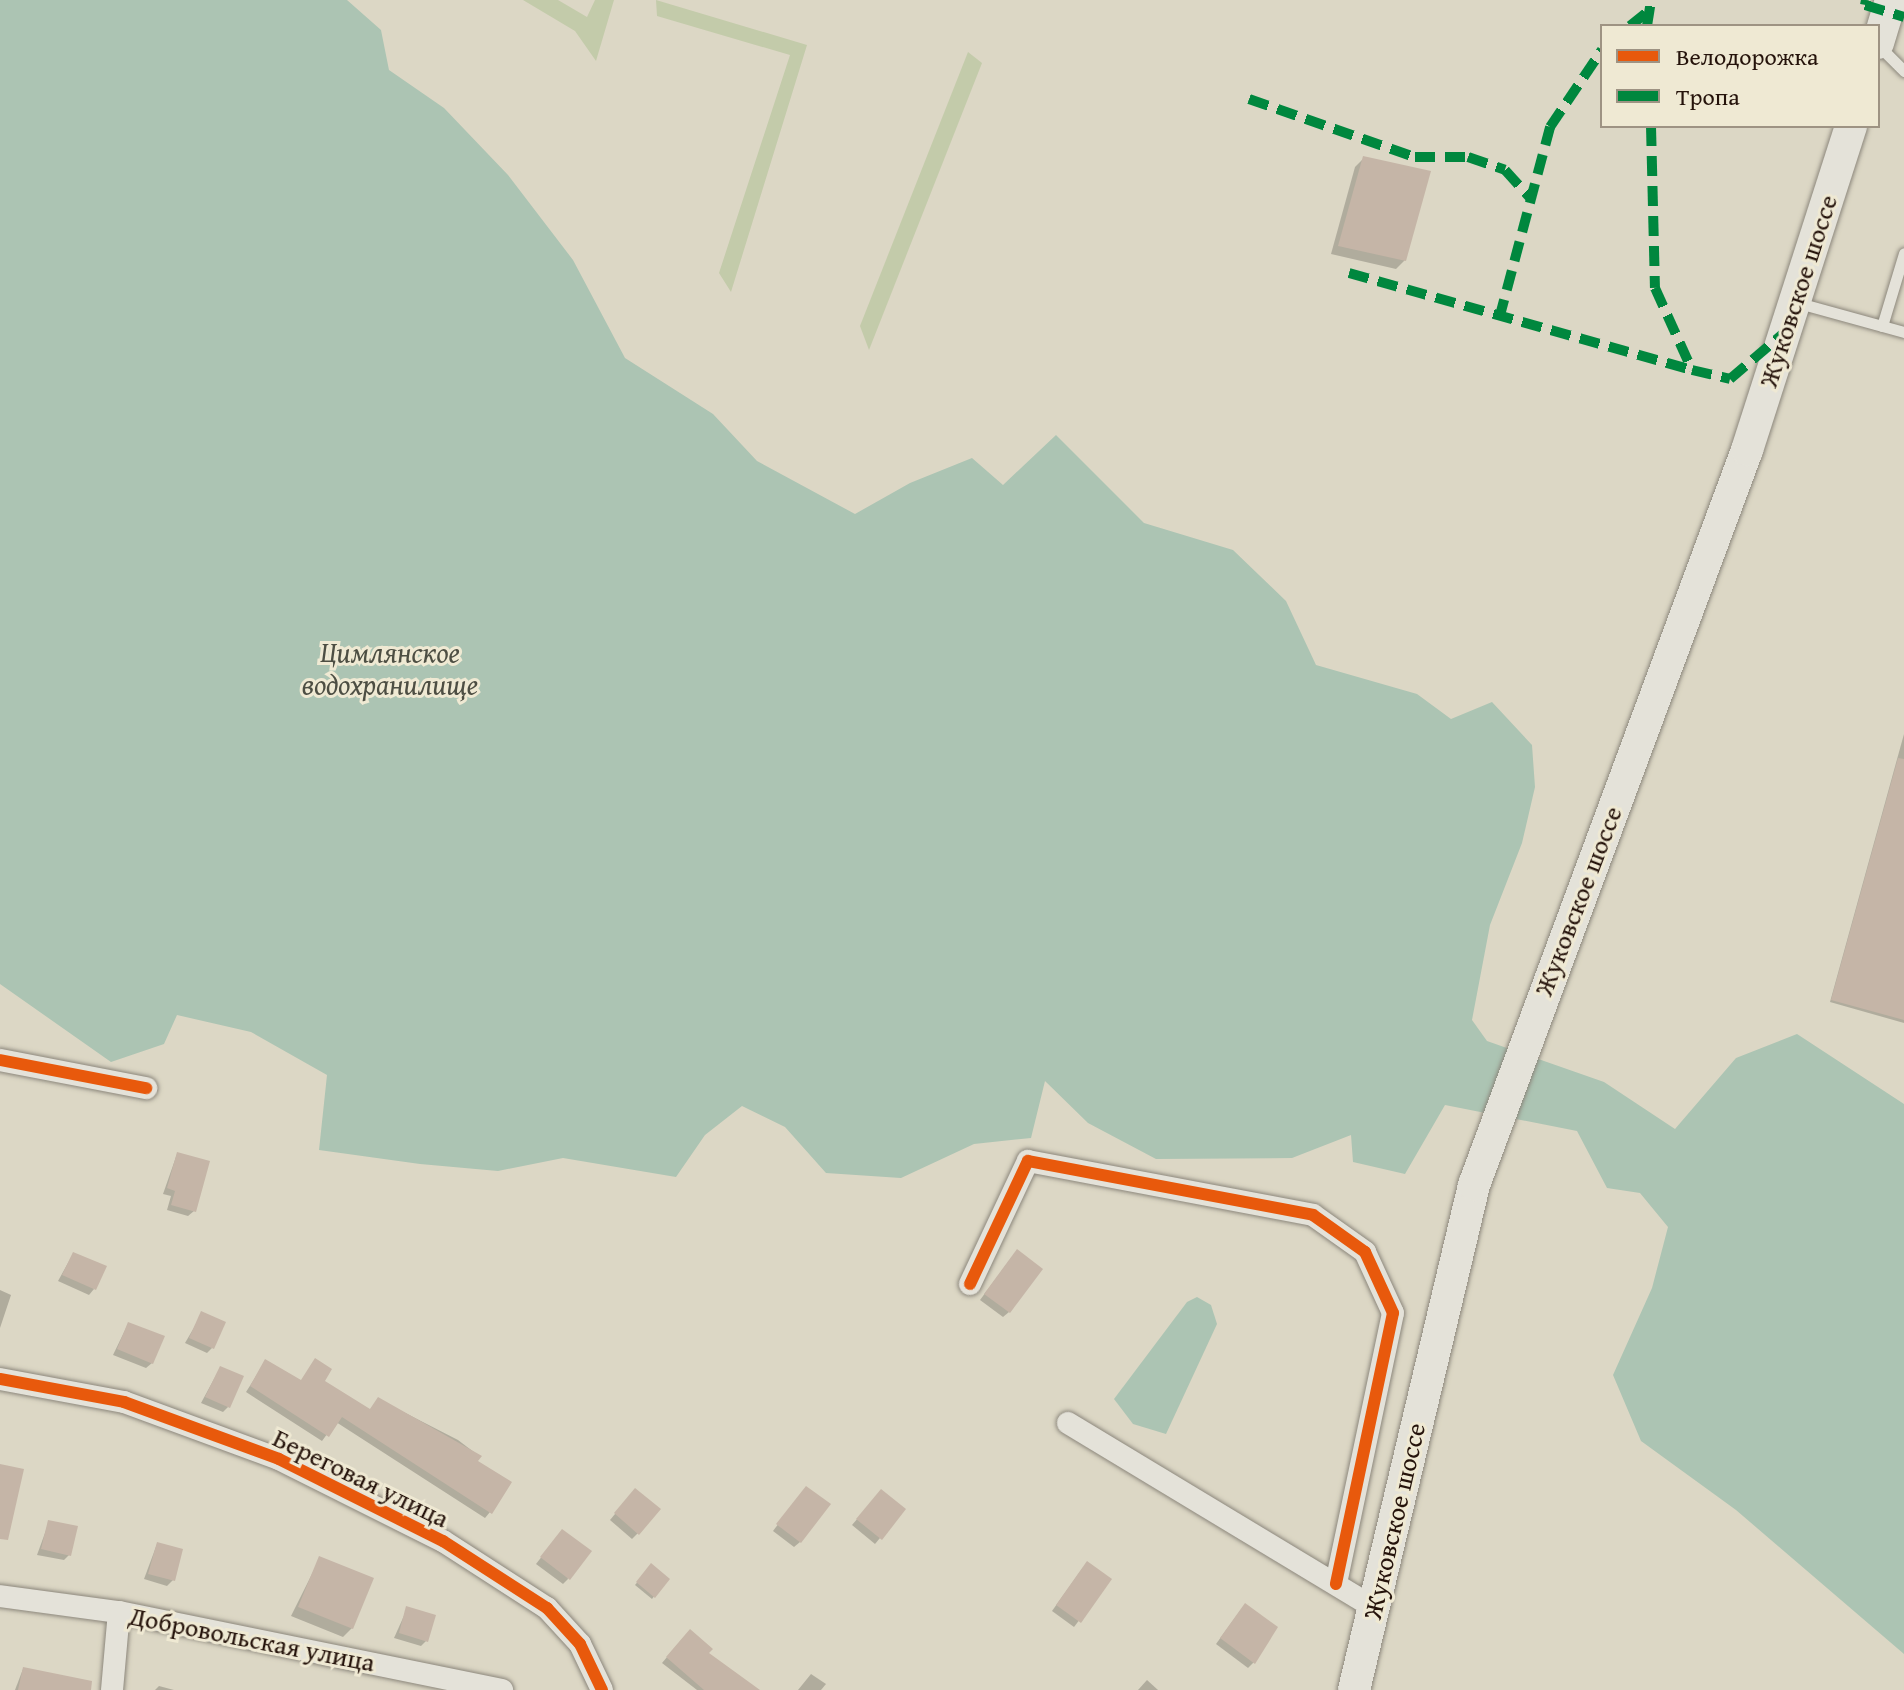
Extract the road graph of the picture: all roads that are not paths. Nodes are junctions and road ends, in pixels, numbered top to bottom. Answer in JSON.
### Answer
{"nodes":[{"id":1,"x":1891,"y":0,"type":"edge"},
{"id":2,"x":1880,"y":37,"type":"edge"},
{"id":3,"x":1880,"y":46,"type":"edge"},
{"id":4,"x":1904,"y":71,"type":"edge"},
{"id":5,"x":1850,"y":128,"type":"edge"},
{"id":6,"x":1904,"y":253,"type":"edge"},
{"id":7,"x":1795,"y":301,"type":"junction"},
{"id":8,"x":1882,"y":326,"type":"junction"},
{"id":9,"x":1904,"y":332,"type":"edge"},
{"id":10,"x":0,"y":1060,"type":"edge"},
{"id":11,"x":146,"y":1088,"type":"dead end"},
{"id":12,"x":970,"y":1284,"type":"dead end"},
{"id":13,"x":0,"y":1379,"type":"edge"},
{"id":14,"x":1068,"y":1423,"type":"dead end"},
{"id":15,"x":1336,"y":1584,"type":"junction"},
{"id":16,"x":0,"y":1596,"type":"edge"},
{"id":17,"x":1373,"y":1607,"type":"junction"},
{"id":18,"x":119,"y":1612,"type":"junction"},
{"id":19,"x":112,"y":1690,"type":"edge"},
{"id":20,"x":502,"y":1690,"type":"edge"},
{"id":21,"x":602,"y":1690,"type":"edge"},
{"id":22,"x":1354,"y":1690,"type":"edge"}],
"edges":[{"from":1,"to":2,"type":"main road"},
{"from":3,"to":4,"type":"lane"},
{"from":5,"to":7,"type":"main road","name":"Жуковское шоссе"},
{"from":6,"to":8,"type":"lane"},
{"from":7,"to":8,"type":"lane"},
{"from":7,"to":17,"type":"main road","name":"Жуковское шоссе"},
{"from":8,"to":9,"type":"lane"},
{"from":10,"to":11,"type":"street"},
{"from":12,"to":15,"type":"street"},
{"from":13,"to":21,"type":"street","name":"Береговая улица"},
{"from":14,"to":15,"type":"street"},
{"from":15,"to":17,"type":"street"},
{"from":16,"to":18,"type":"street","name":"Добровольская улица"},
{"from":17,"to":22,"type":"main road","name":"Жуковское шоссе"},
{"from":18,"to":19,"type":"street"},
{"from":18,"to":20,"type":"street","name":"Добровольская улица"}]}
